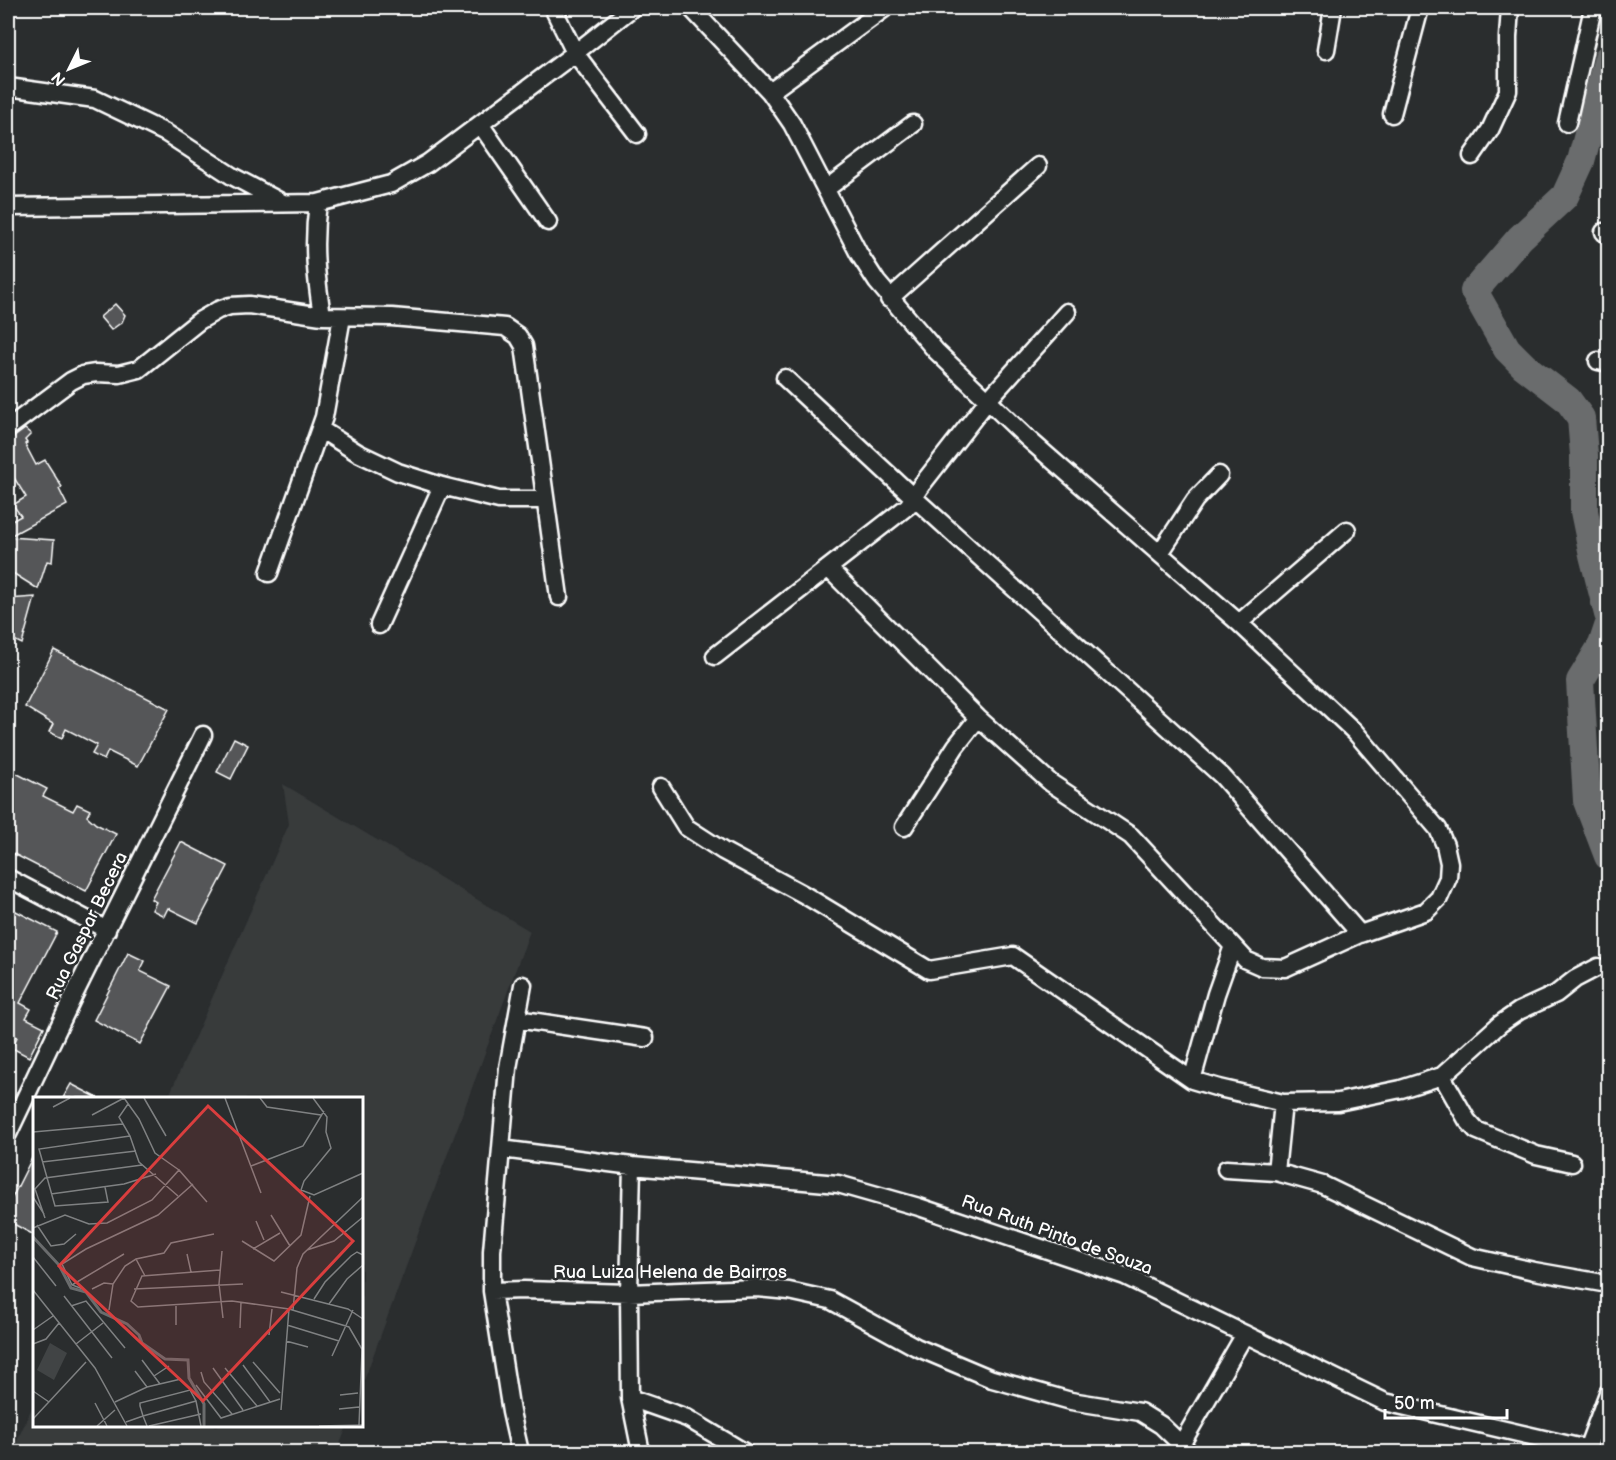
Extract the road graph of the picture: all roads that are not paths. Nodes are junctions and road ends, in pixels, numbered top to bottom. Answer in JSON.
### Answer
{"nodes":[{"id":1,"x":553,"y":8,"type":"edge"},
{"id":2,"x":632,"y":8,"type":"edge"},
{"id":3,"x":691,"y":8,"type":"edge"},
{"id":4,"x":885,"y":8,"type":"edge"},
{"id":5,"x":1333,"y":8,"type":"edge"},
{"id":6,"x":1420,"y":8,"type":"edge"},
{"id":7,"x":1510,"y":8,"type":"edge"},
{"id":8,"x":1593,"y":8,"type":"edge"},
{"id":9,"x":1326,"y":50,"type":"dead end"},
{"id":10,"x":575,"y":53,"type":"junction"},
{"id":11,"x":8,"y":87,"type":"edge"},
{"id":12,"x":770,"y":92,"type":"junction"},
{"id":13,"x":1392,"y":114,"type":"dead end"},
{"id":14,"x":1567,"y":123,"type":"dead end"},
{"id":15,"x":480,"y":124,"type":"junction"},
{"id":16,"x":913,"y":124,"type":"dead end"},
{"id":17,"x":637,"y":134,"type":"dead end"},
{"id":18,"x":1472,"y":156,"type":"dead end"},
{"id":19,"x":1038,"y":166,"type":"dead end"},
{"id":20,"x":826,"y":189,"type":"junction"},
{"id":21,"x":318,"y":203,"type":"junction"},
{"id":22,"x":287,"y":205,"type":"junction"},
{"id":23,"x":8,"y":207,"type":"edge"},
{"id":24,"x":548,"y":222,"type":"dead end"},
{"id":25,"x":889,"y":299,"type":"junction"},
{"id":26,"x":1067,"y":312,"type":"dead end"},
{"id":27,"x":322,"y":316,"type":"junction"},
{"id":28,"x":342,"y":317,"type":"junction"},
{"id":29,"x":785,"y":378,"type":"dead end"},
{"id":30,"x":988,"y":400,"type":"junction"},
{"id":31,"x":8,"y":428,"type":"edge"},
{"id":32,"x":320,"y":429,"type":"junction"},
{"id":33,"x":1219,"y":475,"type":"dead end"},
{"id":34,"x":442,"y":486,"type":"junction"},
{"id":35,"x":913,"y":497,"type":"junction"},
{"id":36,"x":545,"y":500,"type":"junction"},
{"id":37,"x":1347,"y":530,"type":"dead end"},
{"id":38,"x":1160,"y":553,"type":"junction"},
{"id":39,"x":828,"y":568,"type":"junction"},
{"id":40,"x":269,"y":573,"type":"dead end"},
{"id":41,"x":559,"y":597,"type":"dead end"},
{"id":42,"x":1239,"y":623,"type":"junction"},
{"id":43,"x":379,"y":625,"type":"dead end"},
{"id":44,"x":715,"y":656,"type":"dead end"},
{"id":45,"x":978,"y":718,"type":"junction"},
{"id":46,"x":203,"y":735,"type":"dead end"},
{"id":47,"x":661,"y":787,"type":"dead end"},
{"id":48,"x":904,"y":827,"type":"dead end"},
{"id":49,"x":8,"y":878,"type":"edge"},
{"id":50,"x":107,"y":930,"type":"junction"},
{"id":51,"x":1360,"y":934,"type":"junction"},
{"id":52,"x":1233,"y":946,"type":"junction"},
{"id":53,"x":1598,"y":968,"type":"dead end"},
{"id":54,"x":523,"y":985,"type":"dead end"},
{"id":55,"x":516,"y":1019,"type":"junction"},
{"id":56,"x":645,"y":1038,"type":"dead end"},
{"id":57,"x":1442,"y":1076,"type":"junction"},
{"id":58,"x":1192,"y":1080,"type":"junction"},
{"id":59,"x":1283,"y":1103,"type":"junction"},
{"id":60,"x":8,"y":1134,"type":"edge"},
{"id":61,"x":501,"y":1149,"type":"junction"},
{"id":62,"x":1572,"y":1163,"type":"dead end"},
{"id":63,"x":632,"y":1167,"type":"junction"},
{"id":64,"x":1226,"y":1169,"type":"dead end"},
{"id":65,"x":1276,"y":1172,"type":"junction"},
{"id":66,"x":1608,"y":1284,"type":"edge"},
{"id":67,"x":492,"y":1291,"type":"junction"},
{"id":68,"x":629,"y":1293,"type":"junction"},
{"id":69,"x":1245,"y":1334,"type":"junction"},
{"id":70,"x":1608,"y":1393,"type":"edge"},
{"id":71,"x":630,"y":1398,"type":"junction"},
{"id":72,"x":1186,"y":1448,"type":"edge"},
{"id":73,"x":520,"y":1452,"type":"edge"},
{"id":74,"x":641,"y":1452,"type":"edge"},
{"id":75,"x":744,"y":1452,"type":"edge"}],
"edges":[{"from":1,"to":10,"type":"street"},
{"from":2,"to":10,"type":"street"},
{"from":3,"to":12,"type":"street"},
{"from":4,"to":12,"type":"street"},
{"from":5,"to":9,"type":"street"},
{"from":6,"to":13,"type":"street"},
{"from":7,"to":18,"type":"street"},
{"from":8,"to":14,"type":"street"},
{"from":10,"to":15,"type":"street"},
{"from":10,"to":17,"type":"street"},
{"from":11,"to":22,"type":"street"},
{"from":12,"to":20,"type":"street"},
{"from":15,"to":21,"type":"street"},
{"from":15,"to":24,"type":"street"},
{"from":16,"to":20,"type":"street"},
{"from":19,"to":25,"type":"street"},
{"from":20,"to":25,"type":"street"},
{"from":21,"to":22,"type":"street"},
{"from":21,"to":27,"type":"street"},
{"from":22,"to":23,"type":"street"},
{"from":25,"to":30,"type":"street"},
{"from":26,"to":30,"type":"street"},
{"from":27,"to":28,"type":"street"},
{"from":27,"to":31,"type":"street"},
{"from":28,"to":32,"type":"street"},
{"from":28,"to":36,"type":"street"},
{"from":29,"to":35,"type":"street"},
{"from":30,"to":35,"type":"street"},
{"from":30,"to":38,"type":"street"},
{"from":32,"to":34,"type":"street"},
{"from":32,"to":40,"type":"street"},
{"from":33,"to":38,"type":"street"},
{"from":34,"to":36,"type":"street"},
{"from":34,"to":43,"type":"street"},
{"from":35,"to":39,"type":"street"},
{"from":35,"to":51,"type":"street"},
{"from":36,"to":41,"type":"street"},
{"from":37,"to":42,"type":"street"},
{"from":38,"to":42,"type":"street"},
{"from":39,"to":44,"type":"street"},
{"from":39,"to":45,"type":"street"},
{"from":42,"to":51,"type":"street"},
{"from":45,"to":48,"type":"street"},
{"from":45,"to":52,"type":"street"},
{"from":46,"to":50,"type":"street","name":"Rua Gaspar Becera"},
{"from":47,"to":58,"type":"street"},
{"from":49,"to":50,"type":"street"},
{"from":50,"to":60,"type":"street","name":"Rua Gaspar Becera"},
{"from":51,"to":52,"type":"street"},
{"from":52,"to":58,"type":"street"},
{"from":53,"to":57,"type":"street"},
{"from":54,"to":55,"type":"street"},
{"from":55,"to":56,"type":"street"},
{"from":55,"to":61,"type":"street"},
{"from":57,"to":59,"type":"street"},
{"from":57,"to":62,"type":"street"},
{"from":58,"to":59,"type":"street"},
{"from":59,"to":65,"type":"street"},
{"from":61,"to":63,"type":"street","name":"Rua Ruth Pinto de Souza"},
{"from":61,"to":67,"type":"street"},
{"from":63,"to":68,"type":"street"},
{"from":63,"to":69,"type":"street","name":"Rua Ruth Pinto de Souza"},
{"from":64,"to":65,"type":"street"},
{"from":65,"to":66,"type":"street"},
{"from":67,"to":68,"type":"street","name":"Rua Luiza Helena de Bairros"},
{"from":67,"to":73,"type":"street"},
{"from":68,"to":71,"type":"street"},
{"from":68,"to":72,"type":"street","name":"Rua Luiza Helena de Bairros"},
{"from":69,"to":70,"type":"street","name":"Rua Ruth Pinto de Souza"},
{"from":69,"to":72,"type":"street"},
{"from":71,"to":74,"type":"street"},
{"from":71,"to":75,"type":"street"}]}
